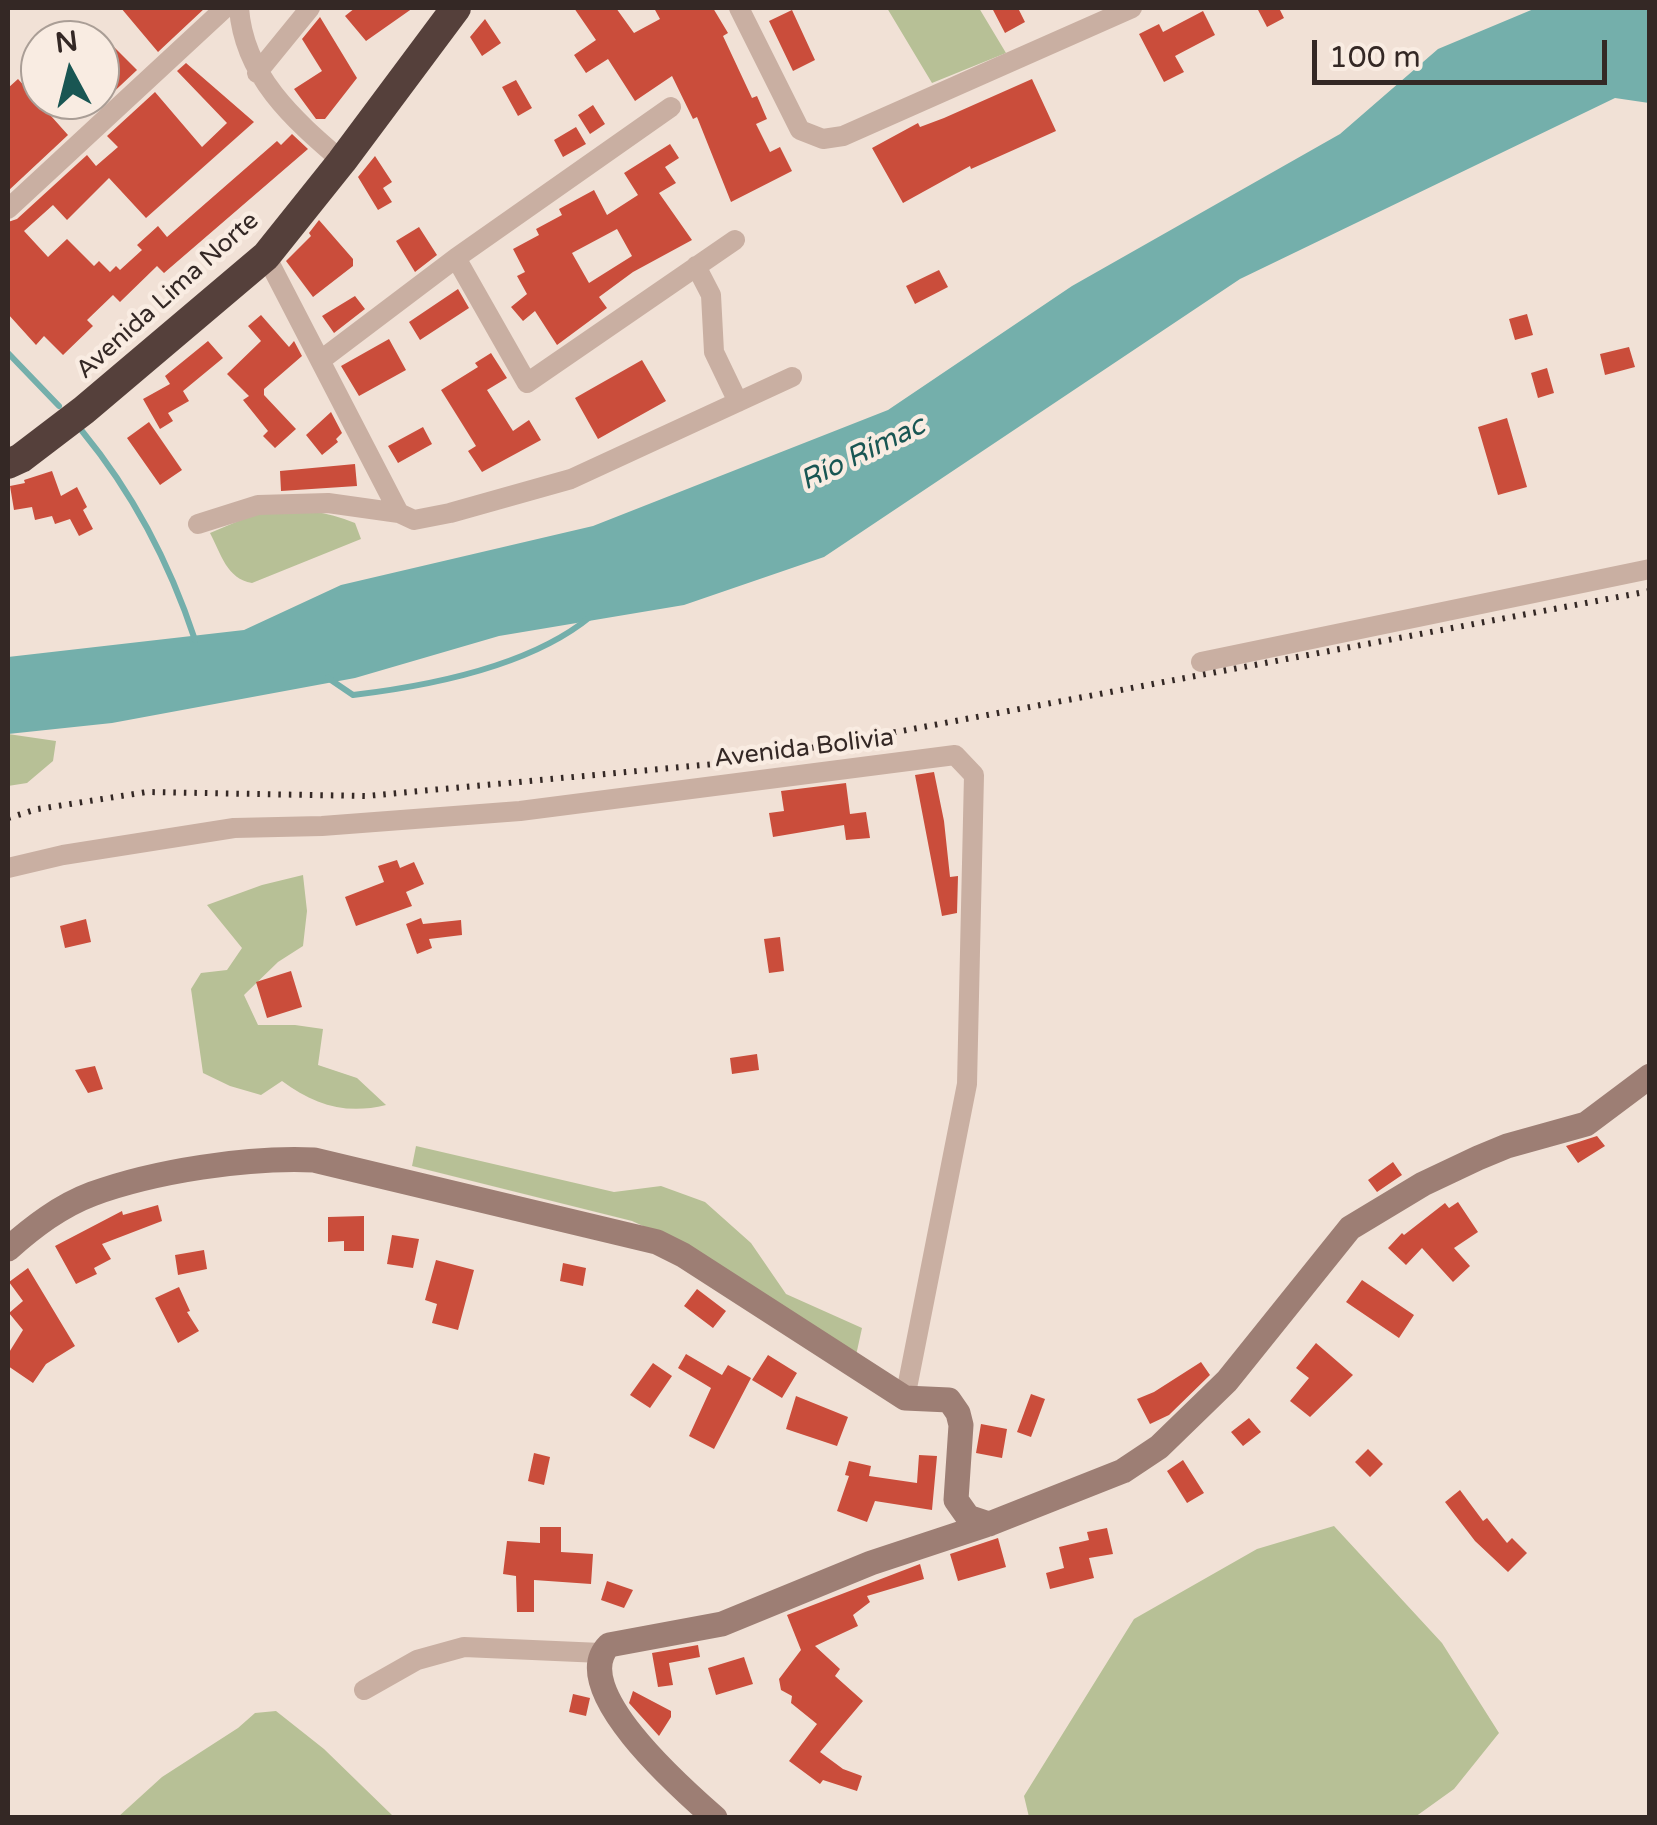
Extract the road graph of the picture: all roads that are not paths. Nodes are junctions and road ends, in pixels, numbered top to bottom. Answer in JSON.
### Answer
{"nodes":[{"id":1,"x":224,"y":8,"type":"edge"},
{"id":2,"x":239,"y":8,"type":"edge"},
{"id":3,"x":310,"y":8,"type":"edge"},
{"id":4,"x":456,"y":8,"type":"edge"},
{"id":5,"x":739,"y":8,"type":"edge"},
{"id":6,"x":1132,"y":8,"type":"edge"},
{"id":7,"x":257,"y":73,"type":"junction"},
{"id":8,"x":671,"y":107,"type":"dead end"},
{"id":9,"x":342,"y":161,"type":"junction"},
{"id":10,"x":8,"y":209,"type":"edge"},
{"id":11,"x":735,"y":240,"type":"dead end"},
{"id":12,"x":266,"y":256,"type":"junction"},
{"id":13,"x":456,"y":258,"type":"junction"},
{"id":14,"x":696,"y":266,"type":"junction"},
{"id":15,"x":321,"y":360,"type":"junction"},
{"id":16,"x":792,"y":377,"type":"dead end"},
{"id":17,"x":738,"y":402,"type":"junction"},
{"id":18,"x":8,"y":464,"type":"edge"},
{"id":19,"x":400,"y":513,"type":"junction"},
{"id":20,"x":198,"y":524,"type":"dead end"},
{"id":21,"x":1650,"y":569,"type":"edge"},
{"id":22,"x":1201,"y":662,"type":"dead end"},
{"id":23,"x":8,"y":868,"type":"edge"},
{"id":24,"x":1650,"y":1076,"type":"edge"},
{"id":25,"x":8,"y":1249,"type":"edge"},
{"id":26,"x":904,"y":1398,"type":"junction"},
{"id":27,"x":989,"y":1524,"type":"junction"},
{"id":28,"x":601,"y":1653,"type":"junction"},
{"id":29,"x":364,"y":1690,"type":"dead end"},
{"id":30,"x":714,"y":1818,"type":"edge"}],
"edges":[{"from":1,"to":10,"type":"street"},
{"from":2,"to":7,"type":"street"},
{"from":3,"to":7,"type":"street"},
{"from":4,"to":9,"type":"highway","name":"Avenida Lima Norte"},
{"from":5,"to":6,"type":"street"},
{"from":7,"to":9,"type":"street"},
{"from":8,"to":13,"type":"street"},
{"from":9,"to":12,"type":"highway","name":"Avenida Lima Norte"},
{"from":11,"to":14,"type":"street"},
{"from":12,"to":15,"type":"street"},
{"from":12,"to":18,"type":"highway","name":"Avenida Lima Norte"},
{"from":13,"to":14,"type":"street"},
{"from":13,"to":15,"type":"street"},
{"from":14,"to":17,"type":"street"},
{"from":15,"to":19,"type":"street"},
{"from":16,"to":17,"type":"street"},
{"from":17,"to":19,"type":"street"},
{"from":19,"to":20,"type":"street"},
{"from":21,"to":22,"type":"street"},
{"from":23,"to":26,"type":"street","name":"Avenida Bolivia"},
{"from":24,"to":27,"type":"street"},
{"from":25,"to":26,"type":"street"},
{"from":26,"to":27,"type":"street"},
{"from":27,"to":28,"type":"street"},
{"from":28,"to":29,"type":"street"},
{"from":28,"to":30,"type":"street"}]}
